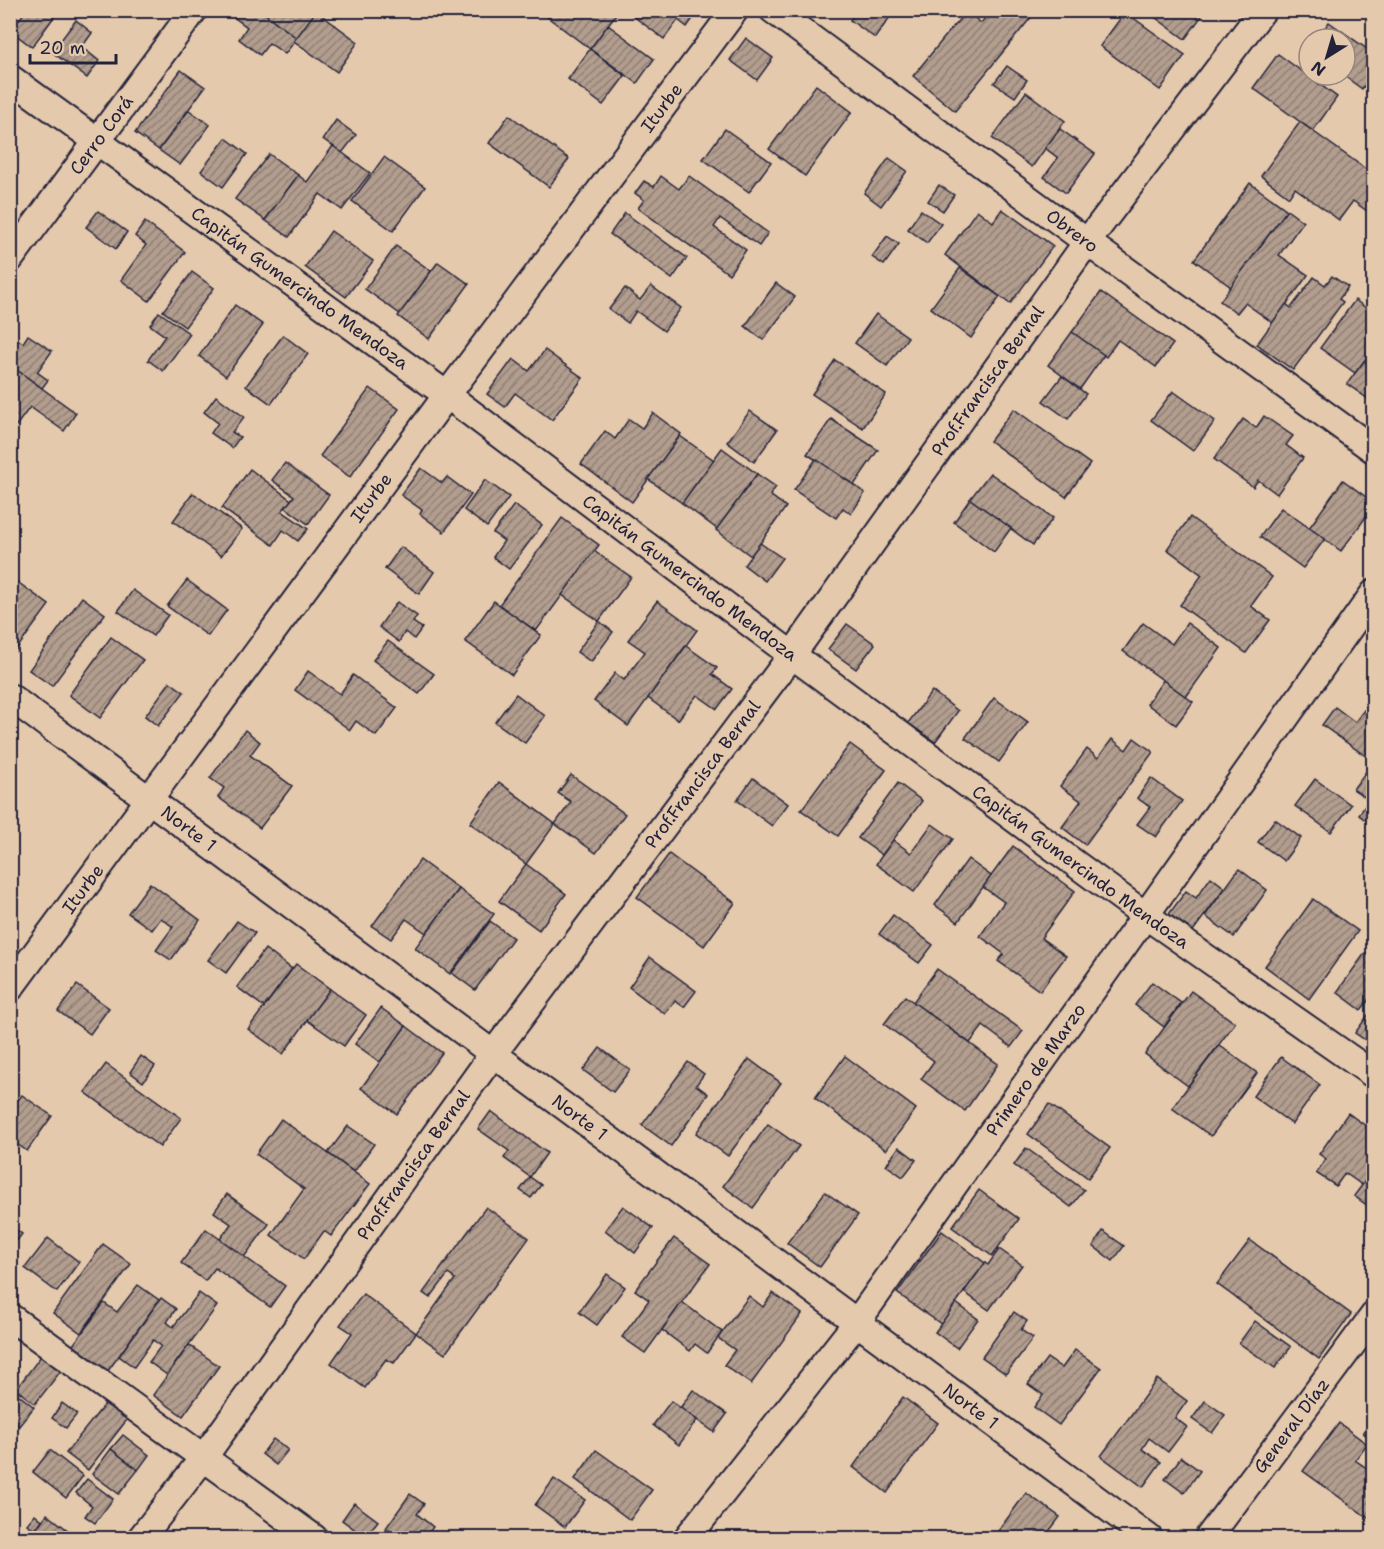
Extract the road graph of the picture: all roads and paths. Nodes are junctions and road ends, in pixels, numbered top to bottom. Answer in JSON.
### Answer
{"nodes":[{"id":1,"x":194,"y":10,"type":"edge"},
{"id":2,"x":735,"y":10,"type":"edge"},
{"id":3,"x":773,"y":10,"type":"edge"},
{"id":4,"x":1263,"y":10,"type":"edge"},
{"id":5,"x":10,"y":78,"type":"edge"},
{"id":6,"x":96,"y":141,"type":"junction"},
{"id":7,"x":1087,"y":242,"type":"junction"},
{"id":8,"x":10,"y":259,"type":"edge"},
{"id":9,"x":447,"y":395,"type":"junction"},
{"id":10,"x":1374,"y":450,"type":"edge"},
{"id":11,"x":1374,"y":593,"type":"edge"},
{"id":12,"x":792,"y":655,"type":"junction"},
{"id":13,"x":10,"y":697,"type":"edge"},
{"id":14,"x":148,"y":799,"type":"junction"},
{"id":15,"x":1145,"y":915,"type":"junction"},
{"id":16,"x":10,"y":988,"type":"edge"},
{"id":17,"x":493,"y":1054,"type":"junction"},
{"id":18,"x":1374,"y":1076,"type":"edge"},
{"id":19,"x":1374,"y":1315,"type":"edge"},
{"id":20,"x":10,"y":1317,"type":"edge"},
{"id":21,"x":857,"y":1322,"type":"junction"},
{"id":22,"x":204,"y":1457,"type":"junction"},
{"id":23,"x":141,"y":1539,"type":"edge"},
{"id":24,"x":314,"y":1539,"type":"edge"},
{"id":25,"x":687,"y":1539,"type":"edge"},
{"id":26,"x":1149,"y":1539,"type":"edge"},
{"id":27,"x":1208,"y":1539,"type":"edge"}],
"edges":[{"from":1,"to":6,"type":"street","name":"Cerro Corá"},
{"from":2,"to":9,"type":"street","name":"Iturbe"},
{"from":3,"to":7,"type":"street","name":"Obrero"},
{"from":4,"to":7,"type":"street","name":"Prof.Francisca Bernal"},
{"from":5,"to":6,"type":"street","name":"Capitán Gumercindo Mendoza"},
{"from":6,"to":8,"type":"street","name":"Cerro Corá"},
{"from":6,"to":9,"type":"street","name":"Capitán Gumercindo Mendoza"},
{"from":7,"to":10,"type":"street","name":"Obrero"},
{"from":7,"to":12,"type":"street","name":"Prof.Francisca Bernal"},
{"from":9,"to":12,"type":"street","name":"Capitán Gumercindo Mendoza"},
{"from":9,"to":14,"type":"street","name":"Iturbe"},
{"from":11,"to":15,"type":"street","name":"Primero de Marzo"},
{"from":12,"to":15,"type":"street","name":"Capitán Gumercindo Mendoza"},
{"from":12,"to":17,"type":"street","name":"Prof.Francisca Bernal"},
{"from":13,"to":14,"type":"street","name":"Norte 1"},
{"from":14,"to":16,"type":"street","name":"Iturbe"},
{"from":14,"to":17,"type":"street","name":"Norte 1"},
{"from":15,"to":18,"type":"street","name":"Capitán Gumercindo Mendoza"},
{"from":15,"to":21,"type":"street","name":"Primero de Marzo"},
{"from":17,"to":21,"type":"street","name":"Norte 1"},
{"from":17,"to":22,"type":"street","name":"Prof.Francisca Bernal"},
{"from":19,"to":27,"type":"street","name":"General Díaz"},
{"from":20,"to":22,"type":"street"},
{"from":21,"to":25,"type":"street","name":"Primero de Marzo"},
{"from":21,"to":26,"type":"street","name":"Norte 1"},
{"from":22,"to":23,"type":"street","name":"Prof.Francisca Bernal"},
{"from":22,"to":24,"type":"street"}]}
